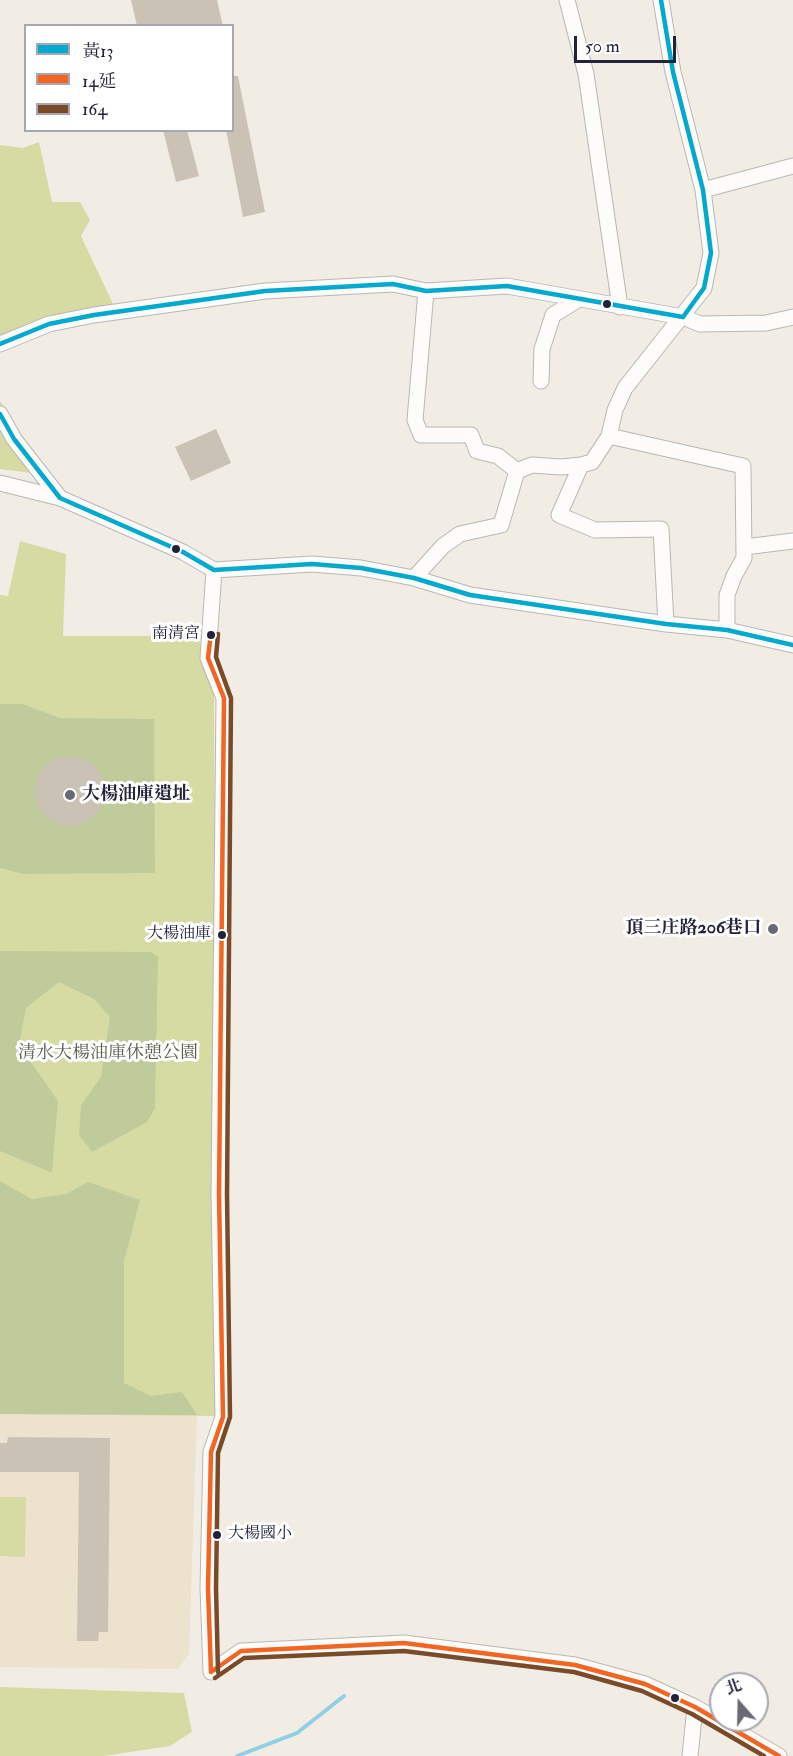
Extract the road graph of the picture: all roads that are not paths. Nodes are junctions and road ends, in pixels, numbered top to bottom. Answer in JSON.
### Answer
{"nodes":[{"id":1,"x":567,"y":0,"type":"edge"},
{"id":2,"x":661,"y":0,"type":"edge"},
{"id":3,"x":793,"y":166,"type":"edge"},
{"id":4,"x":703,"y":190,"type":"junction"},
{"id":5,"x":426,"y":291,"type":"junction"},
{"id":6,"x":579,"y":299,"type":"junction"},
{"id":7,"x":620,"y":307,"type":"junction"},
{"id":8,"x":683,"y":317,"type":"junction"},
{"id":9,"x":793,"y":317,"type":"edge"},
{"id":10,"x":0,"y":344,"type":"edge"},
{"id":11,"x":541,"y":381,"type":"dead end"},
{"id":12,"x":0,"y":414,"type":"edge"},
{"id":13,"x":609,"y":436,"type":"junction"},
{"id":14,"x":582,"y":465,"type":"junction"},
{"id":15,"x":517,"y":471,"type":"junction"},
{"id":16,"x":0,"y":483,"type":"edge"},
{"id":17,"x":60,"y":498,"type":"junction"},
{"id":18,"x":793,"y":541,"type":"edge"},
{"id":19,"x":745,"y":547,"type":"junction"},
{"id":20,"x":214,"y":570,"type":"junction"},
{"id":21,"x":414,"y":578,"type":"junction"},
{"id":22,"x":666,"y":624,"type":"junction"},
{"id":23,"x":727,"y":630,"type":"junction"},
{"id":24,"x":793,"y":645,"type":"edge"},
{"id":25,"x":695,"y":1707,"type":"junction"},
{"id":26,"x":690,"y":1756,"type":"edge"},
{"id":27,"x":779,"y":1756,"type":"edge"}],
"edges":[{"from":1,"to":7,"type":"street"},
{"from":2,"to":4,"type":"street"},
{"from":3,"to":4,"type":"street"},
{"from":4,"to":8,"type":"street"},
{"from":5,"to":6,"type":"street"},
{"from":5,"to":10,"type":"street"},
{"from":5,"to":15,"type":"street"},
{"from":6,"to":7,"type":"street"},
{"from":6,"to":11,"type":"street"},
{"from":7,"to":8,"type":"street"},
{"from":8,"to":9,"type":"street"},
{"from":8,"to":13,"type":"street"},
{"from":12,"to":17,"type":"street"},
{"from":13,"to":14,"type":"street"},
{"from":13,"to":19,"type":"street"},
{"from":14,"to":15,"type":"street"},
{"from":14,"to":22,"type":"street"},
{"from":15,"to":21,"type":"street"},
{"from":16,"to":17,"type":"street"},
{"from":17,"to":20,"type":"street"},
{"from":18,"to":19,"type":"street"},
{"from":19,"to":23,"type":"street"},
{"from":20,"to":21,"type":"street"},
{"from":20,"to":25,"type":"street"},
{"from":21,"to":22,"type":"street"},
{"from":22,"to":23,"type":"street"},
{"from":23,"to":24,"type":"street"},
{"from":25,"to":26,"type":"street"},
{"from":25,"to":27,"type":"street"}]}
